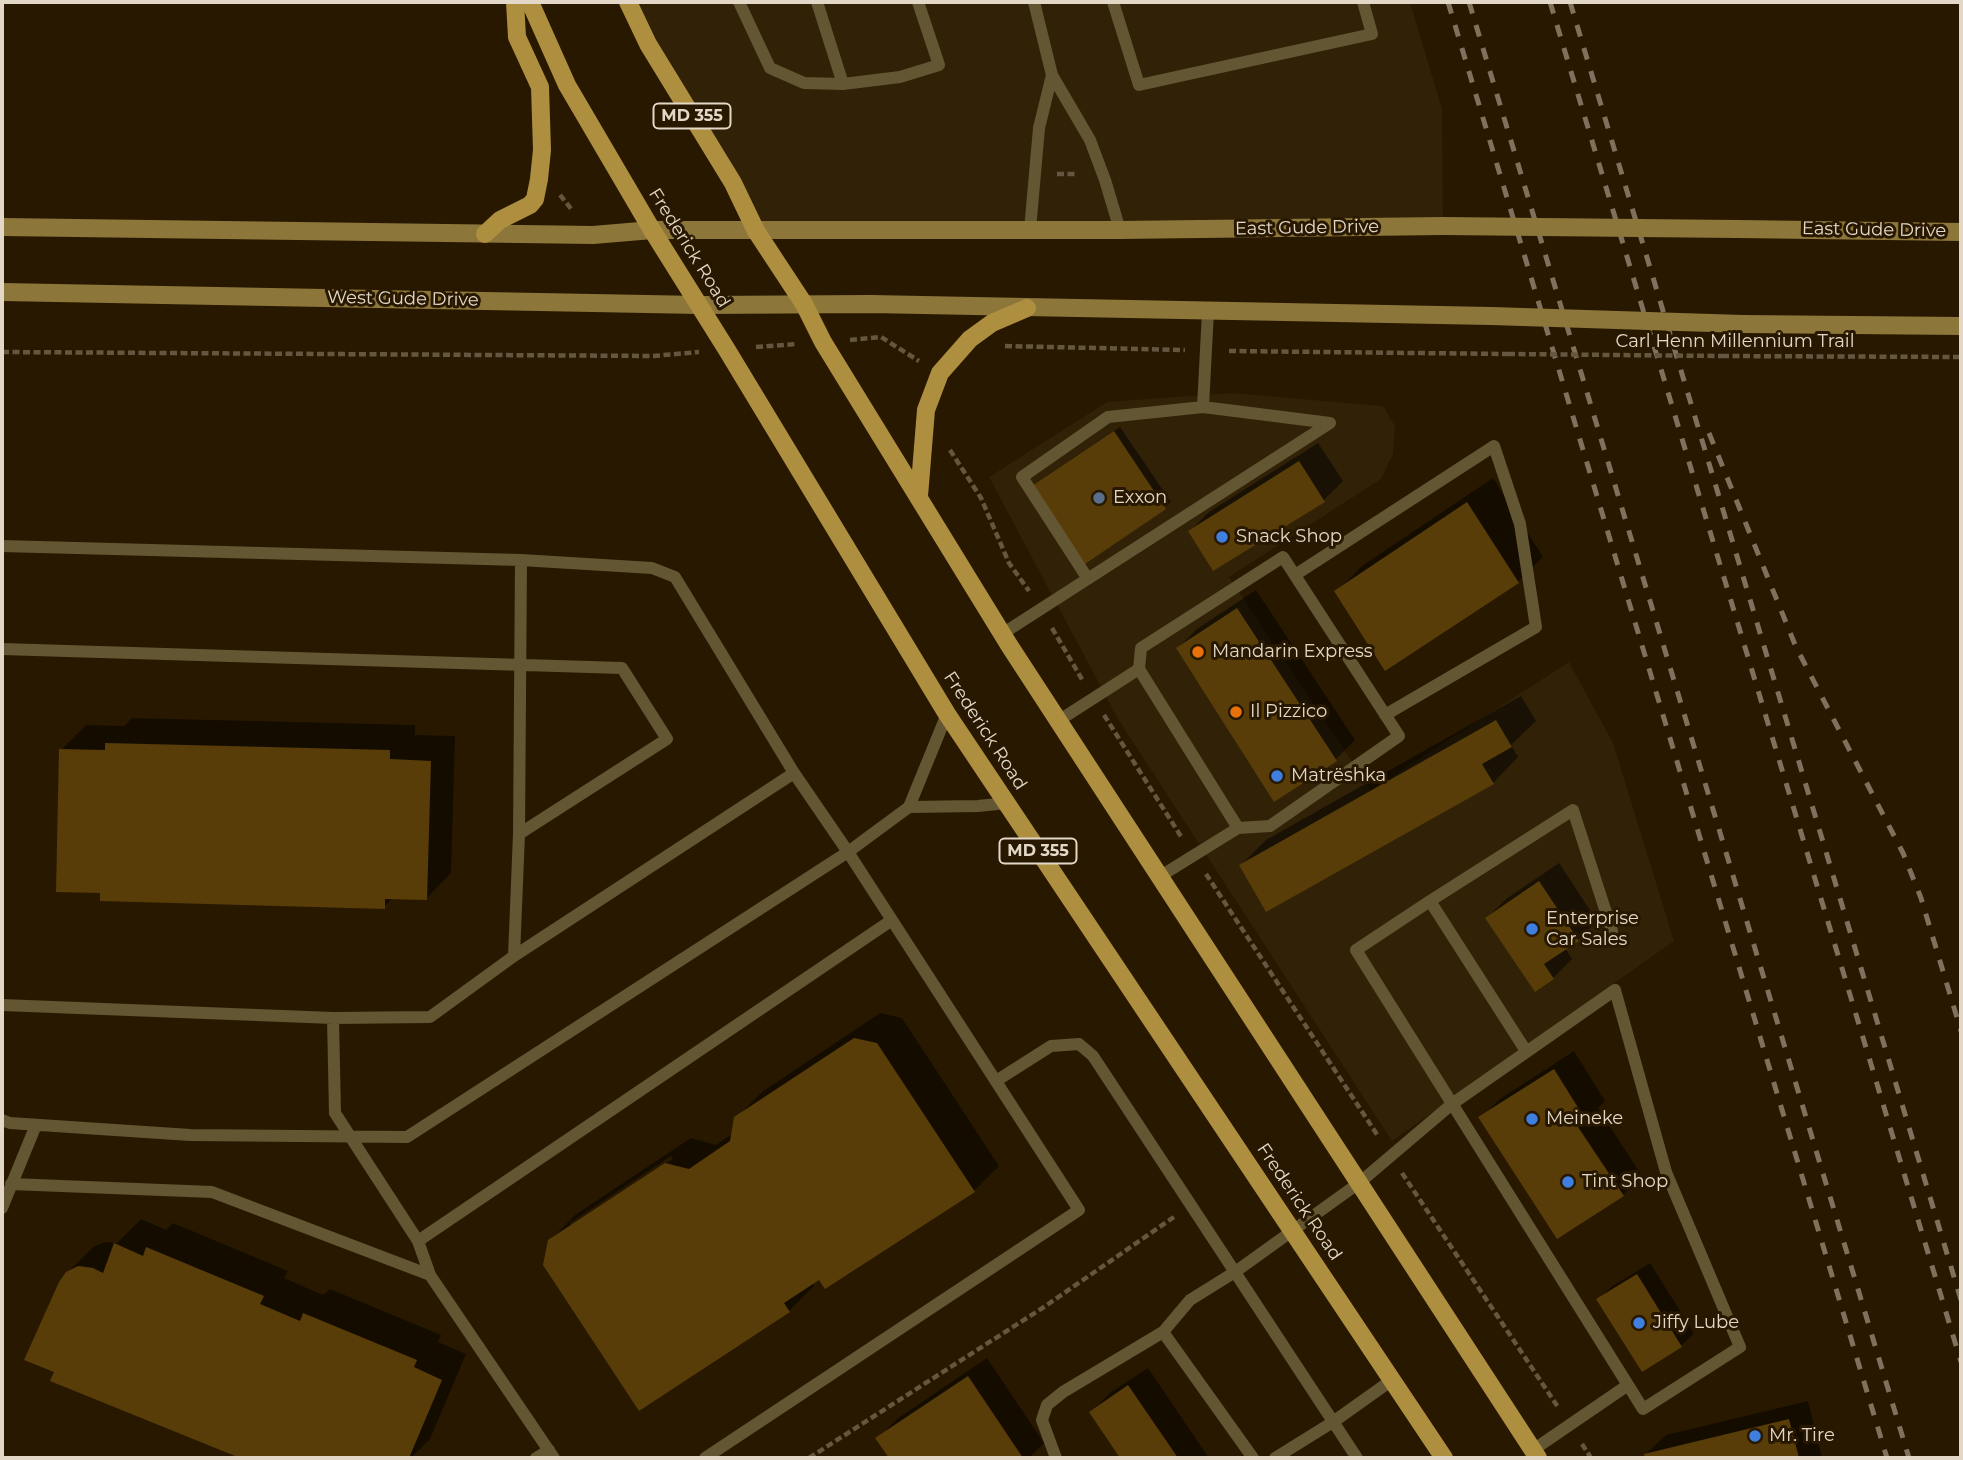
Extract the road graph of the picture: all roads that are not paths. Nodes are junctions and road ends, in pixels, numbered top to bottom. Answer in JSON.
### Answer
{"nodes":[{"id":1,"x":515,"y":2,"type":"edge"},
{"id":2,"x":530,"y":2,"type":"edge"},
{"id":3,"x":628,"y":2,"type":"edge"},
{"id":4,"x":740,"y":2,"type":"edge"},
{"id":5,"x":817,"y":2,"type":"edge"},
{"id":6,"x":918,"y":2,"type":"edge"},
{"id":7,"x":1034,"y":2,"type":"edge"},
{"id":8,"x":1113,"y":2,"type":"edge"},
{"id":9,"x":1363,"y":2,"type":"edge"},
{"id":10,"x":1052,"y":75,"type":"junction"},
{"id":11,"x":843,"y":84,"type":"junction"},
{"id":12,"x":2,"y":227,"type":"edge"},
{"id":13,"x":652,"y":230,"type":"junction"},
{"id":14,"x":1030,"y":230,"type":"junction"},
{"id":15,"x":1120,"y":230,"type":"junction"},
{"id":16,"x":756,"y":231,"type":"junction"},
{"id":17,"x":1961,"y":232,"type":"edge"},
{"id":18,"x":485,"y":234,"type":"junction"},
{"id":19,"x":2,"y":292,"type":"edge"},
{"id":20,"x":804,"y":304,"type":"junction"},
{"id":21,"x":700,"y":305,"type":"junction"},
{"id":22,"x":1027,"y":308,"type":"junction"},
{"id":23,"x":1208,"y":311,"type":"junction"},
{"id":24,"x":1961,"y":326,"type":"edge"},
{"id":25,"x":1203,"y":408,"type":"junction"},
{"id":26,"x":919,"y":496,"type":"junction"},
{"id":27,"x":2,"y":546,"type":"edge"},
{"id":28,"x":521,"y":560,"type":"junction"},
{"id":29,"x":1295,"y":575,"type":"junction"},
{"id":30,"x":1087,"y":579,"type":"junction"},
{"id":31,"x":1002,"y":634,"type":"junction"},
{"id":32,"x":2,"y":649,"type":"edge"},
{"id":33,"x":521,"y":664,"type":"junction"},
{"id":34,"x":1139,"y":669,"type":"junction"},
{"id":35,"x":947,"y":715,"type":"junction"},
{"id":36,"x":1385,"y":715,"type":"junction"},
{"id":37,"x":1058,"y":722,"type":"junction"},
{"id":38,"x":794,"y":773,"type":"junction"},
{"id":39,"x":1007,"y":803,"type":"junction"},
{"id":40,"x":909,"y":807,"type":"junction"},
{"id":41,"x":1238,"y":828,"type":"junction"},
{"id":42,"x":519,"y":834,"type":"junction"},
{"id":43,"x":848,"y":852,"type":"junction"},
{"id":44,"x":1159,"y":877,"type":"junction"},
{"id":45,"x":1430,"y":901,"type":"junction"},
{"id":46,"x":892,"y":920,"type":"junction"},
{"id":47,"x":1612,"y":932,"type":"dead end"},
{"id":48,"x":513,"y":956,"type":"junction"},
{"id":49,"x":2,"y":1005,"type":"edge"},
{"id":50,"x":334,"y":1018,"type":"junction"},
{"id":51,"x":1526,"y":1051,"type":"junction"},
{"id":52,"x":996,"y":1081,"type":"junction"},
{"id":53,"x":1452,"y":1104,"type":"junction"},
{"id":54,"x":2,"y":1120,"type":"edge"},
{"id":55,"x":36,"y":1125,"type":"junction"},
{"id":56,"x":352,"y":1138,"type":"junction"},
{"id":57,"x":1359,"y":1183,"type":"junction"},
{"id":58,"x":11,"y":1184,"type":"junction"},
{"id":59,"x":2,"y":1208,"type":"edge"},
{"id":60,"x":1293,"y":1230,"type":"junction"},
{"id":61,"x":418,"y":1241,"type":"junction"},
{"id":62,"x":1235,"y":1272,"type":"junction"},
{"id":63,"x":430,"y":1275,"type":"junction"},
{"id":64,"x":1163,"y":1332,"type":"junction"},
{"id":65,"x":1392,"y":1380,"type":"junction"},
{"id":66,"x":1628,"y":1385,"type":"junction"},
{"id":67,"x":1333,"y":1422,"type":"junction"},
{"id":68,"x":551,"y":1454,"type":"edge"},
{"id":69,"x":1536,"y":1454,"type":"edge"},
{"id":70,"x":536,"y":1458,"type":"edge"},
{"id":71,"x":705,"y":1458,"type":"edge"},
{"id":72,"x":1056,"y":1458,"type":"edge"},
{"id":73,"x":1253,"y":1458,"type":"edge"},
{"id":74,"x":1275,"y":1458,"type":"edge"},
{"id":75,"x":1357,"y":1458,"type":"edge"},
{"id":76,"x":1444,"y":1458,"type":"edge"}],
"edges":[{"from":1,"to":18,"type":"main road"},
{"from":2,"to":13,"type":"main road","name":"Frederick Road","number":"MD 355"},
{"from":3,"to":16,"type":"main road","number":"MD 355"},
{"from":4,"to":11,"type":"lane"},
{"from":5,"to":11,"type":"lane"},
{"from":6,"to":11,"type":"lane"},
{"from":7,"to":10,"type":"lane"},
{"from":8,"to":9,"type":"lane"},
{"from":10,"to":14,"type":"lane"},
{"from":10,"to":15,"type":"lane"},
{"from":12,"to":18,"type":"main road"},
{"from":13,"to":16,"type":"main road","name":"East Gude Drive"},
{"from":13,"to":18,"type":"main road"},
{"from":13,"to":21,"type":"main road","name":"Frederick Road","number":"MD 355"},
{"from":14,"to":15,"type":"main road","name":"East Gude Drive"},
{"from":14,"to":16,"type":"main road","name":"East Gude Drive"},
{"from":15,"to":17,"type":"main road","name":"East Gude Drive","bridge":true},
{"from":16,"to":20,"type":"main road","number":"MD 355"},
{"from":19,"to":21,"type":"main road","name":"West Gude Drive"},
{"from":20,"to":21,"type":"main road","name":"West Gude Drive"},
{"from":20,"to":22,"type":"main road"},
{"from":20,"to":26,"type":"main road","number":"MD 355"},
{"from":21,"to":35,"type":"main road","name":"Frederick Road","number":"MD 355"},
{"from":22,"to":23,"type":"main road"},
{"from":22,"to":26,"type":"main road"},
{"from":23,"to":24,"type":"main road","bridge":true},
{"from":23,"to":25,"type":"lane"},
{"from":25,"to":30,"type":"lane"},
{"from":25,"to":30,"type":"lane"},
{"from":26,"to":31,"type":"main road","number":"MD 355"},
{"from":27,"to":28,"type":"lane"},
{"from":28,"to":33,"type":"lane"},
{"from":28,"to":38,"type":"lane"},
{"from":29,"to":34,"type":"lane"},
{"from":29,"to":36,"type":"lane"},
{"from":29,"to":36,"type":"lane"},
{"from":30,"to":31,"type":"lane"},
{"from":31,"to":37,"type":"main road","number":"MD 355"},
{"from":32,"to":33,"type":"lane"},
{"from":33,"to":42,"type":"lane"},
{"from":33,"to":42,"type":"lane"},
{"from":34,"to":37,"type":"lane"},
{"from":34,"to":41,"type":"lane"},
{"from":35,"to":39,"type":"main road","name":"Frederick Road","number":"MD 355"},
{"from":35,"to":40,"type":"lane"},
{"from":36,"to":41,"type":"lane"},
{"from":37,"to":44,"type":"main road","number":"MD 355"},
{"from":38,"to":43,"type":"lane"},
{"from":38,"to":48,"type":"lane"},
{"from":39,"to":40,"type":"lane"},
{"from":39,"to":60,"type":"main road","name":"Frederick Road","number":"MD 355"},
{"from":40,"to":43,"type":"lane"},
{"from":41,"to":44,"type":"lane"},
{"from":42,"to":48,"type":"lane"},
{"from":43,"to":46,"type":"lane"},
{"from":43,"to":56,"type":"lane"},
{"from":44,"to":57,"type":"main road","number":"MD 355"},
{"from":45,"to":47,"type":"lane"},
{"from":45,"to":51,"type":"lane"},
{"from":45,"to":53,"type":"lane"},
{"from":46,"to":52,"type":"lane"},
{"from":46,"to":61,"type":"lane"},
{"from":48,"to":50,"type":"lane"},
{"from":49,"to":50,"type":"lane"},
{"from":50,"to":56,"type":"lane"},
{"from":51,"to":53,"type":"lane"},
{"from":51,"to":66,"type":"lane"},
{"from":52,"to":62,"type":"lane"},
{"from":52,"to":71,"type":"lane"},
{"from":53,"to":57,"type":"lane"},
{"from":53,"to":66,"type":"lane"},
{"from":54,"to":55,"type":"lane"},
{"from":55,"to":56,"type":"lane"},
{"from":55,"to":58,"type":"lane"},
{"from":56,"to":61,"type":"lane"},
{"from":57,"to":60,"type":"lane"},
{"from":57,"to":69,"type":"main road","number":"MD 355"},
{"from":58,"to":59,"type":"lane"},
{"from":58,"to":63,"type":"lane"},
{"from":60,"to":62,"type":"lane"},
{"from":60,"to":65,"type":"main road","name":"Frederick Road","number":"MD 355"},
{"from":61,"to":63,"type":"lane"},
{"from":62,"to":64,"type":"lane"},
{"from":62,"to":67,"type":"lane"},
{"from":63,"to":68,"type":"lane"},
{"from":64,"to":72,"type":"lane"},
{"from":64,"to":73,"type":"lane"},
{"from":65,"to":67,"type":"lane"},
{"from":65,"to":76,"type":"main road","name":"Frederick Road","number":"MD 355"},
{"from":66,"to":69,"type":"lane"},
{"from":67,"to":74,"type":"lane"},
{"from":67,"to":75,"type":"lane"},
{"from":68,"to":70,"type":"lane"}]}
